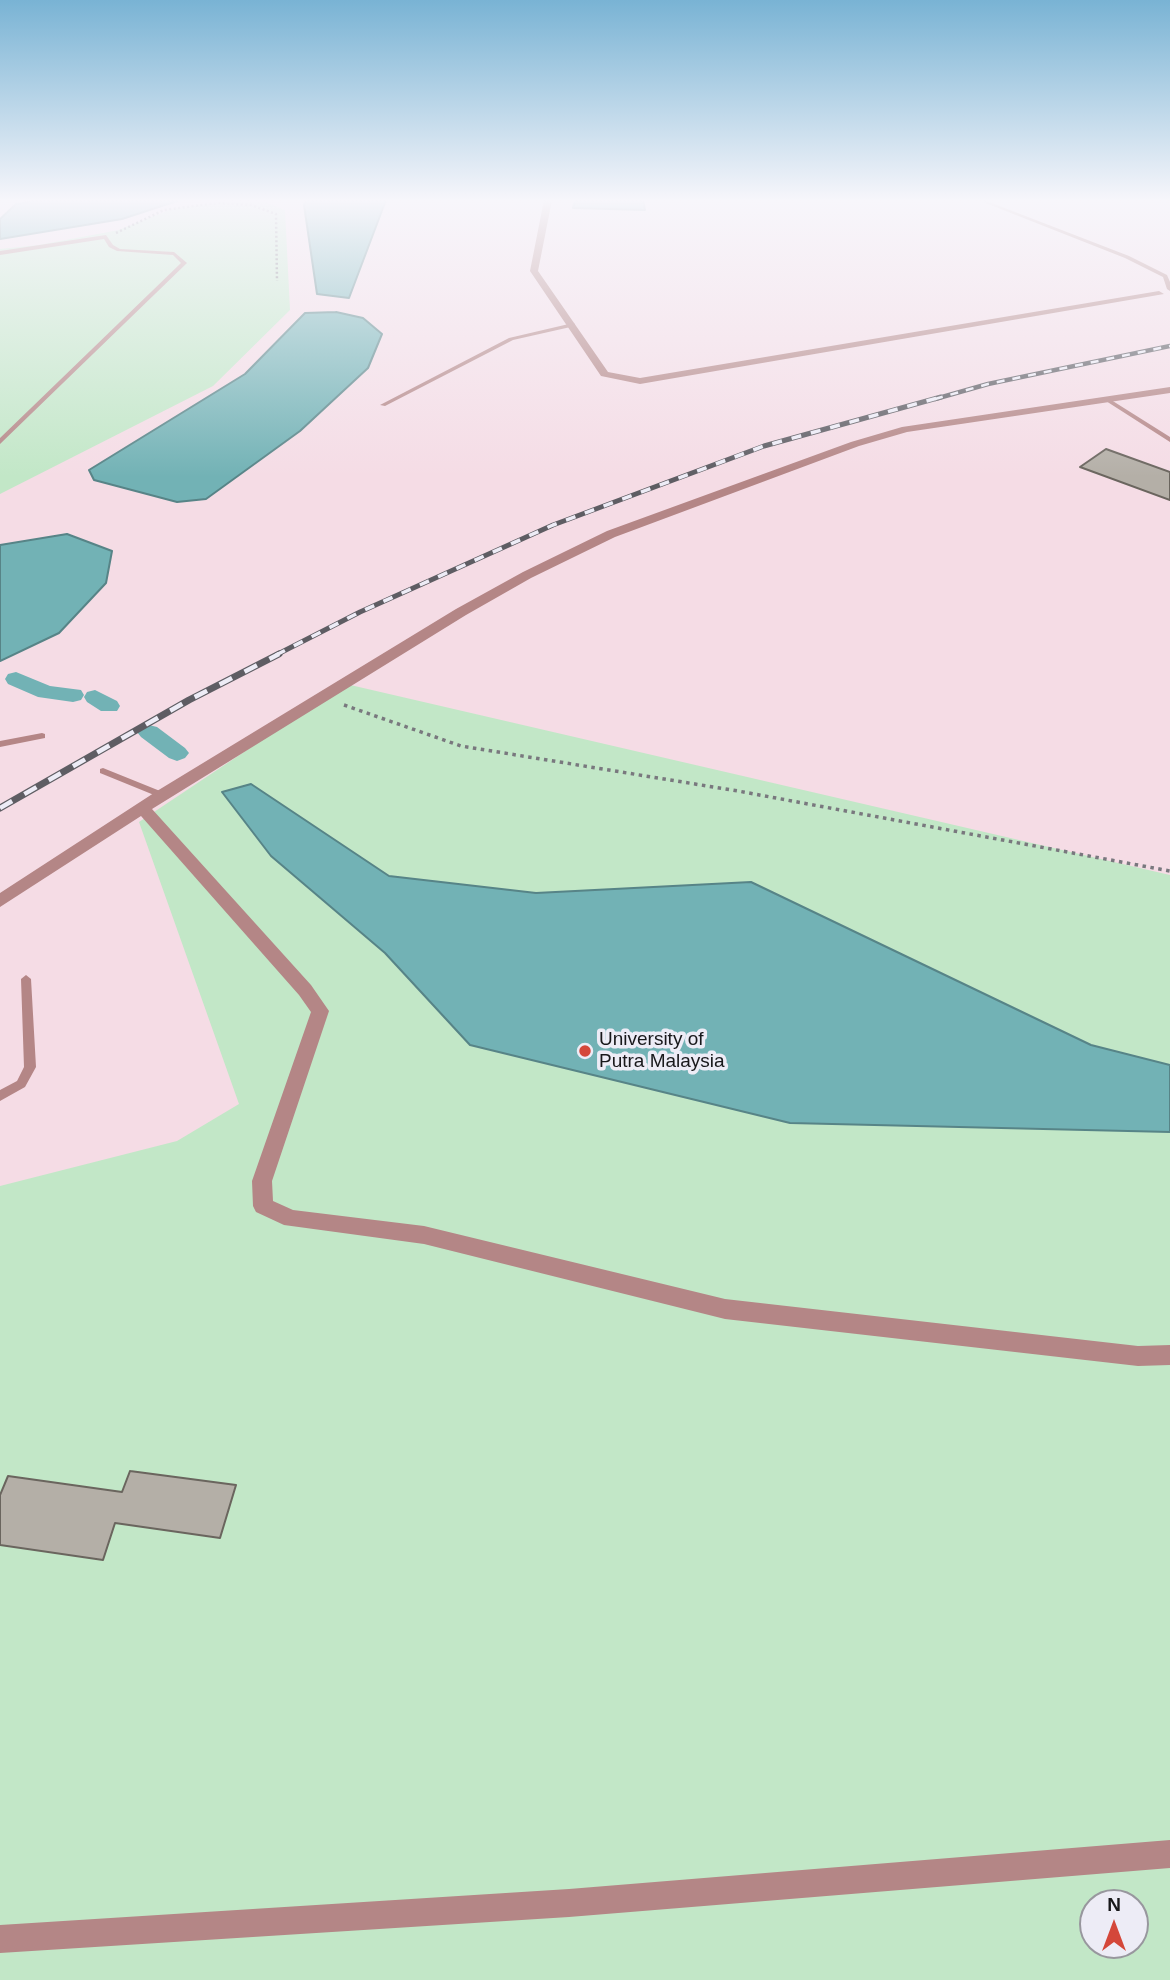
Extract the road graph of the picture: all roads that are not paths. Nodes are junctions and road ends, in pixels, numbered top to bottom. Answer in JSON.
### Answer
{"nodes":[{"id":1,"x":154,"y":292,"type":"edge"},
{"id":2,"x":549,"y":292,"type":"edge"},
{"id":3,"x":1158,"y":292,"type":"edge"},
{"id":4,"x":573,"y":325,"type":"junction"},
{"id":5,"x":1170,"y":390,"type":"edge"},
{"id":6,"x":1108,"y":400,"type":"junction"},
{"id":7,"x":383,"y":405,"type":"dead end"},
{"id":8,"x":1170,"y":440,"type":"edge"},
{"id":9,"x":0,"y":442,"type":"edge"},
{"id":10,"x":42,"y":736,"type":"dead end"},
{"id":11,"x":0,"y":744,"type":"edge"},
{"id":12,"x":103,"y":771,"type":"dead end"},
{"id":13,"x":162,"y":795,"type":"junction"},
{"id":14,"x":142,"y":808,"type":"junction"},
{"id":15,"x":0,"y":901,"type":"edge"},
{"id":16,"x":26,"y":979,"type":"dead end"},
{"id":17,"x":0,"y":1096,"type":"edge"},
{"id":18,"x":1170,"y":1355,"type":"edge"},
{"id":19,"x":1170,"y":1854,"type":"edge"},
{"id":20,"x":0,"y":1939,"type":"edge"}],
"edges":[{"from":1,"to":9,"type":"lane"},
{"from":2,"to":4,"type":"street"},
{"from":3,"to":4,"type":"street"},
{"from":4,"to":7,"type":"lane"},
{"from":5,"to":6,"type":"street"},
{"from":6,"to":8,"type":"lane"},
{"from":6,"to":13,"type":"street"},
{"from":10,"to":11,"type":"lane"},
{"from":12,"to":13,"type":"lane"},
{"from":13,"to":14,"type":"street"},
{"from":14,"to":15,"type":"street"},
{"from":14,"to":18,"type":"street"},
{"from":16,"to":17,"type":"lane"},
{"from":19,"to":20,"type":"street"}]}
